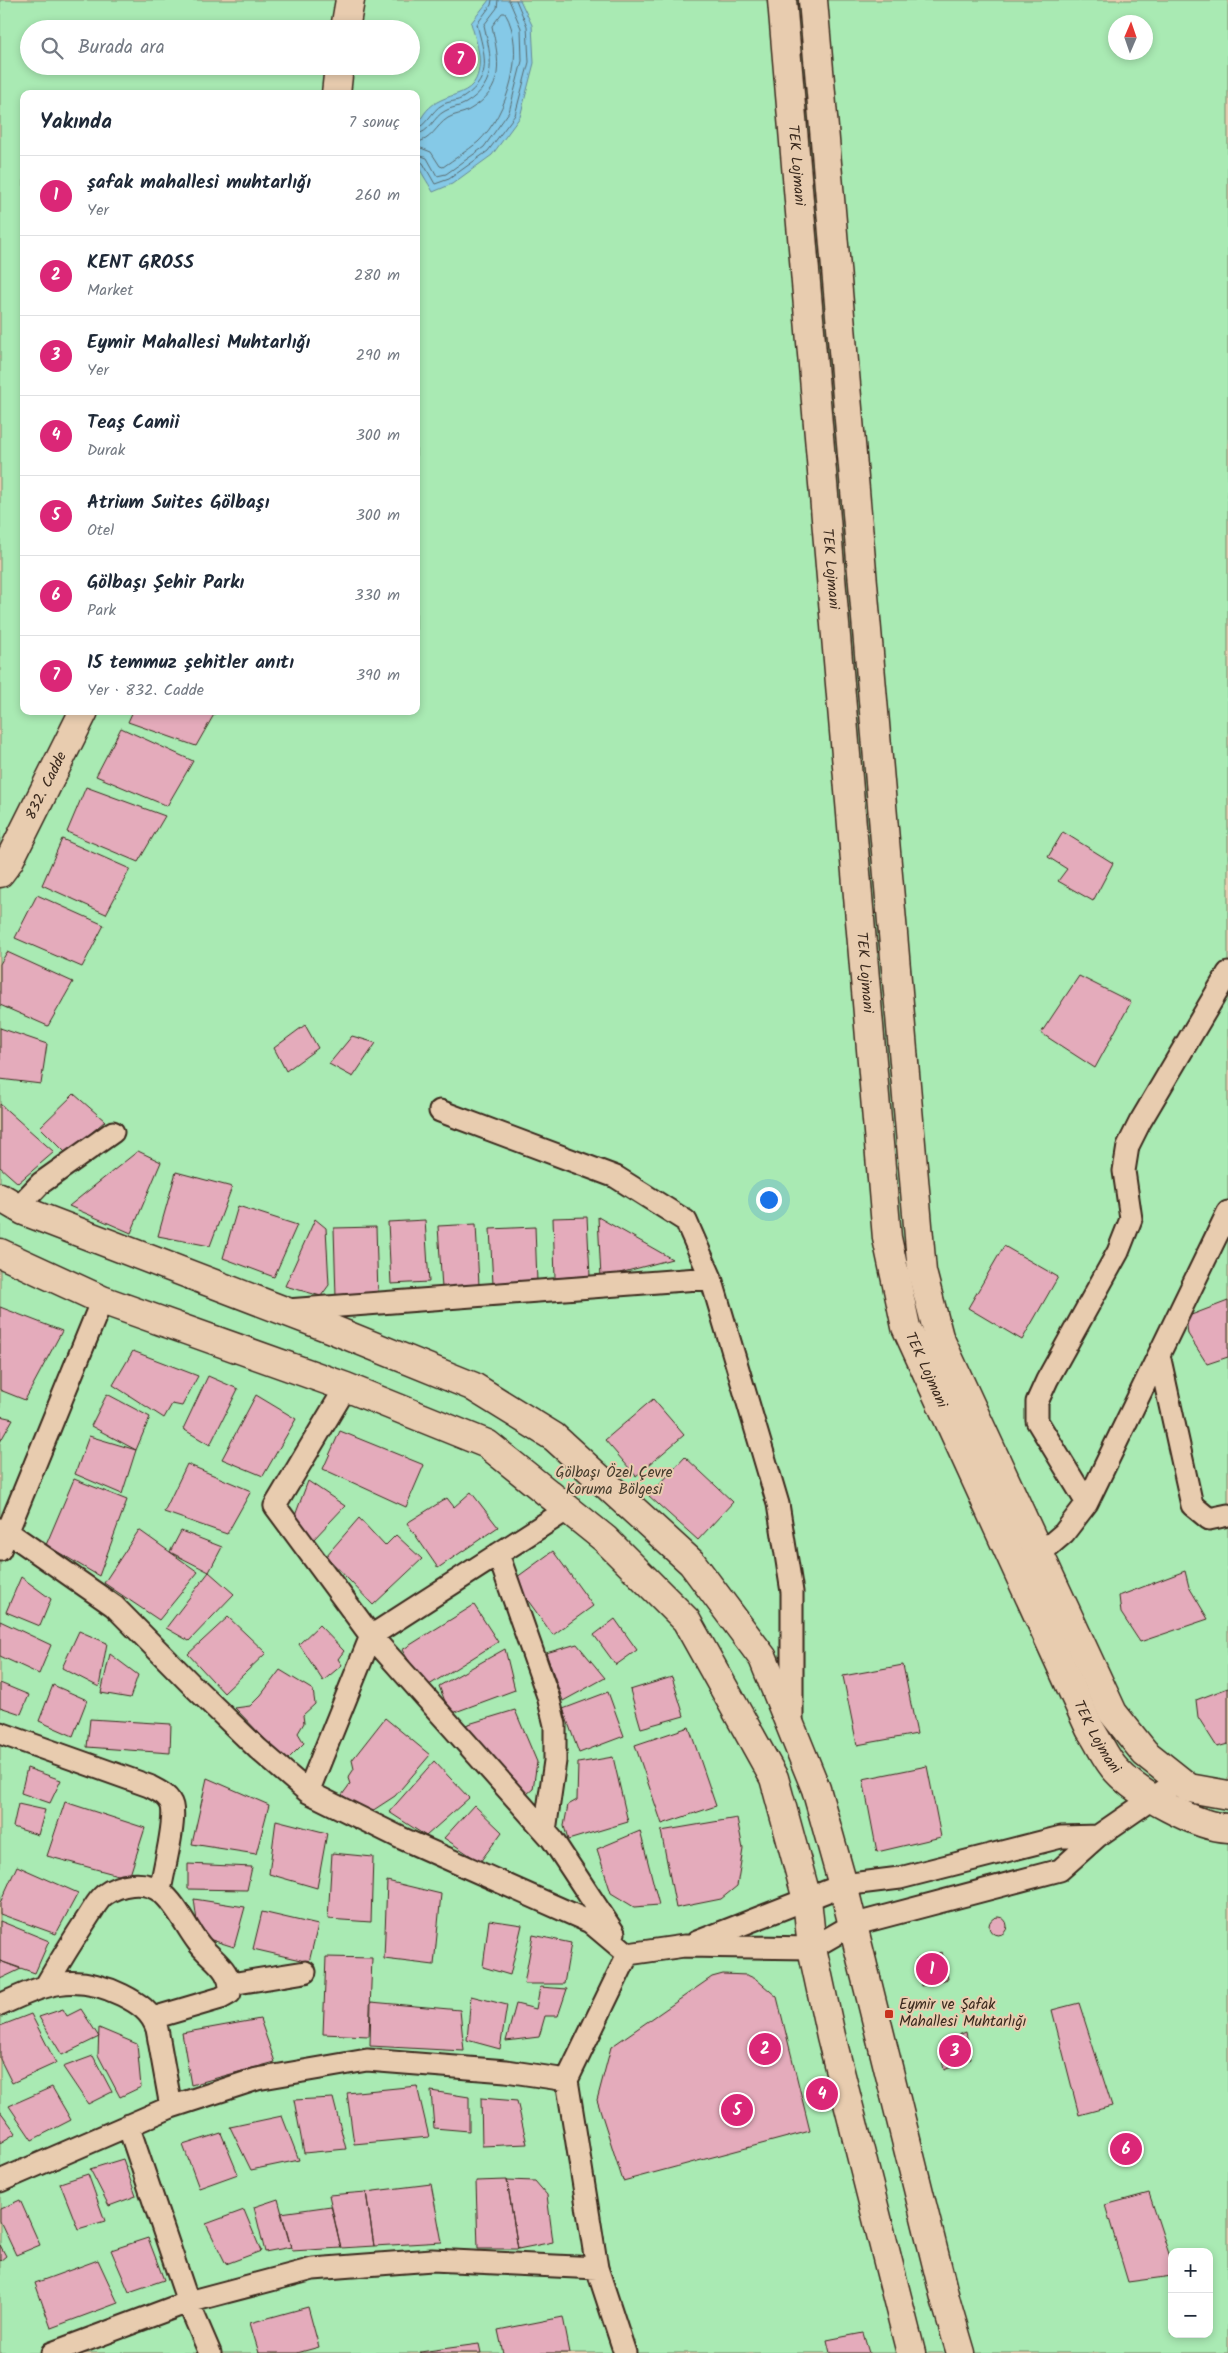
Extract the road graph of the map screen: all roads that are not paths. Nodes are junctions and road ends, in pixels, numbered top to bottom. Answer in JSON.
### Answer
{"nodes":[{"id":1,"x":350,"y":0,"type":"edge"},
{"id":2,"x":782,"y":0,"type":"edge"},
{"id":3,"x":813,"y":0,"type":"edge"},
{"id":4,"x":347,"y":20,"type":"edge"},
{"id":5,"x":338,"y":75,"type":"edge"},
{"id":6,"x":336,"y":90,"type":"edge"},
{"id":7,"x":82,"y":715,"type":"edge"},
{"id":8,"x":4,"y":867,"type":"edge"},
{"id":9,"x":0,"y":890,"type":"edge"},
{"id":10,"x":1228,"y":973,"type":"edge"},
{"id":11,"x":440,"y":1112,"type":"dead end"},
{"id":12,"x":113,"y":1132,"type":"dead end"},
{"id":13,"x":9,"y":1202,"type":"edge"},
{"id":14,"x":1228,"y":1212,"type":"edge"},
{"id":15,"x":0,"y":1253,"type":"edge"},
{"id":16,"x":711,"y":1278,"type":"junction"},
{"id":17,"x":102,"y":1300,"type":"junction"},
{"id":18,"x":281,"y":1310,"type":"junction"},
{"id":19,"x":1159,"y":1355,"type":"junction"},
{"id":20,"x":346,"y":1387,"type":"junction"},
{"id":21,"x":1087,"y":1504,"type":"junction"},
{"id":22,"x":568,"y":1509,"type":"junction"},
{"id":23,"x":1228,"y":1515,"type":"edge"},
{"id":24,"x":3,"y":1537,"type":"edge"},
{"id":25,"x":498,"y":1554,"type":"junction"},
{"id":26,"x":1040,"y":1555,"type":"junction"},
{"id":27,"x":1018,"y":1572,"type":"junction"},
{"id":28,"x":371,"y":1636,"type":"junction"},
{"id":29,"x":792,"y":1729,"type":"junction"},
{"id":30,"x":0,"y":1733,"type":"edge"},
{"id":31,"x":1179,"y":1780,"type":"junction"},
{"id":32,"x":308,"y":1792,"type":"junction"},
{"id":33,"x":1228,"y":1795,"type":"edge"},
{"id":34,"x":1153,"y":1799,"type":"junction"},
{"id":35,"x":1228,"y":1828,"type":"edge"},
{"id":36,"x":545,"y":1831,"type":"junction"},
{"id":37,"x":1098,"y":1836,"type":"junction"},
{"id":38,"x":843,"y":1885,"type":"junction"},
{"id":39,"x":160,"y":1891,"type":"junction"},
{"id":40,"x":807,"y":1900,"type":"junction"},
{"id":41,"x":852,"y":1925,"type":"junction"},
{"id":42,"x":684,"y":1946,"type":"junction"},
{"id":43,"x":812,"y":1948,"type":"junction"},
{"id":44,"x":628,"y":1954,"type":"junction"},
{"id":45,"x":305,"y":1972,"type":"dead end"},
{"id":46,"x":231,"y":1984,"type":"junction"},
{"id":47,"x":46,"y":1985,"type":"junction"},
{"id":48,"x":0,"y":2005,"type":"edge"},
{"id":49,"x":153,"y":2018,"type":"junction"},
{"id":50,"x":567,"y":2080,"type":"junction"},
{"id":51,"x":171,"y":2107,"type":"junction"},
{"id":52,"x":128,"y":2125,"type":"junction"},
{"id":53,"x":0,"y":2181,"type":"edge"},
{"id":54,"x":597,"y":2268,"type":"junction"},
{"id":55,"x":188,"y":2302,"type":"junction"},
{"id":56,"x":52,"y":2353,"type":"edge"},
{"id":57,"x":210,"y":2353,"type":"edge"},
{"id":58,"x":625,"y":2353,"type":"edge"},
{"id":59,"x":911,"y":2353,"type":"edge"},
{"id":60,"x":961,"y":2353,"type":"edge"}],
"edges":[{"from":1,"to":4,"type":"street"},
{"from":2,"to":27,"type":"street","name":"TEK Lojmani"},
{"from":3,"to":26,"type":"street","name":"TEK Lojmani"},
{"from":5,"to":6,"type":"street"},
{"from":7,"to":8,"type":"street","name":"832. Cadde"},
{"from":8,"to":9,"type":"street","name":"832. Cadde"},
{"from":10,"to":21,"type":"street"},
{"from":11,"to":16,"type":"street"},
{"from":12,"to":13,"type":"street"},
{"from":13,"to":18,"type":"street"},
{"from":14,"to":19,"type":"street"},
{"from":15,"to":17,"type":"street"},
{"from":16,"to":18,"type":"street"},
{"from":16,"to":29,"type":"street"},
{"from":17,"to":20,"type":"street"},
{"from":17,"to":24,"type":"street"},
{"from":18,"to":29,"type":"street"},
{"from":19,"to":21,"type":"street"},
{"from":19,"to":23,"type":"street"},
{"from":20,"to":22,"type":"street"},
{"from":20,"to":28,"type":"street"},
{"from":21,"to":26,"type":"street"},
{"from":22,"to":25,"type":"street"},
{"from":22,"to":40,"type":"street"},
{"from":24,"to":32,"type":"street"},
{"from":25,"to":28,"type":"street"},
{"from":25,"to":36,"type":"street"},
{"from":26,"to":27,"type":"street"},
{"from":26,"to":31,"type":"street","name":"TEK Lojmani"},
{"from":27,"to":34,"type":"street","name":"TEK Lojmani"},
{"from":28,"to":32,"type":"street"},
{"from":28,"to":36,"type":"street"},
{"from":29,"to":38,"type":"street"},
{"from":30,"to":39,"type":"street"},
{"from":31,"to":33,"type":"street","name":"TEK Lojmani"},
{"from":31,"to":34,"type":"street"},
{"from":32,"to":44,"type":"street"},
{"from":34,"to":35,"type":"street","name":"TEK Lojmani"},
{"from":34,"to":37,"type":"street"},
{"from":36,"to":44,"type":"street"},
{"from":37,"to":38,"type":"street"},
{"from":37,"to":41,"type":"street"},
{"from":38,"to":40,"type":"street"},
{"from":38,"to":41,"type":"street"},
{"from":39,"to":46,"type":"street"},
{"from":39,"to":47,"type":"street"},
{"from":40,"to":42,"type":"street"},
{"from":40,"to":43,"type":"street"},
{"from":41,"to":43,"type":"street"},
{"from":41,"to":60,"type":"street"},
{"from":42,"to":43,"type":"street"},
{"from":42,"to":44,"type":"street"},
{"from":43,"to":59,"type":"street"},
{"from":44,"to":50,"type":"street"},
{"from":45,"to":46,"type":"street"},
{"from":46,"to":49,"type":"street"},
{"from":47,"to":48,"type":"street"},
{"from":47,"to":49,"type":"street"},
{"from":49,"to":51,"type":"street"},
{"from":50,"to":51,"type":"street"},
{"from":50,"to":54,"type":"street"},
{"from":51,"to":52,"type":"street"},
{"from":52,"to":53,"type":"street"},
{"from":52,"to":55,"type":"street"},
{"from":54,"to":55,"type":"street"},
{"from":54,"to":58,"type":"street"},
{"from":55,"to":56,"type":"street"},
{"from":55,"to":57,"type":"street"}]}
